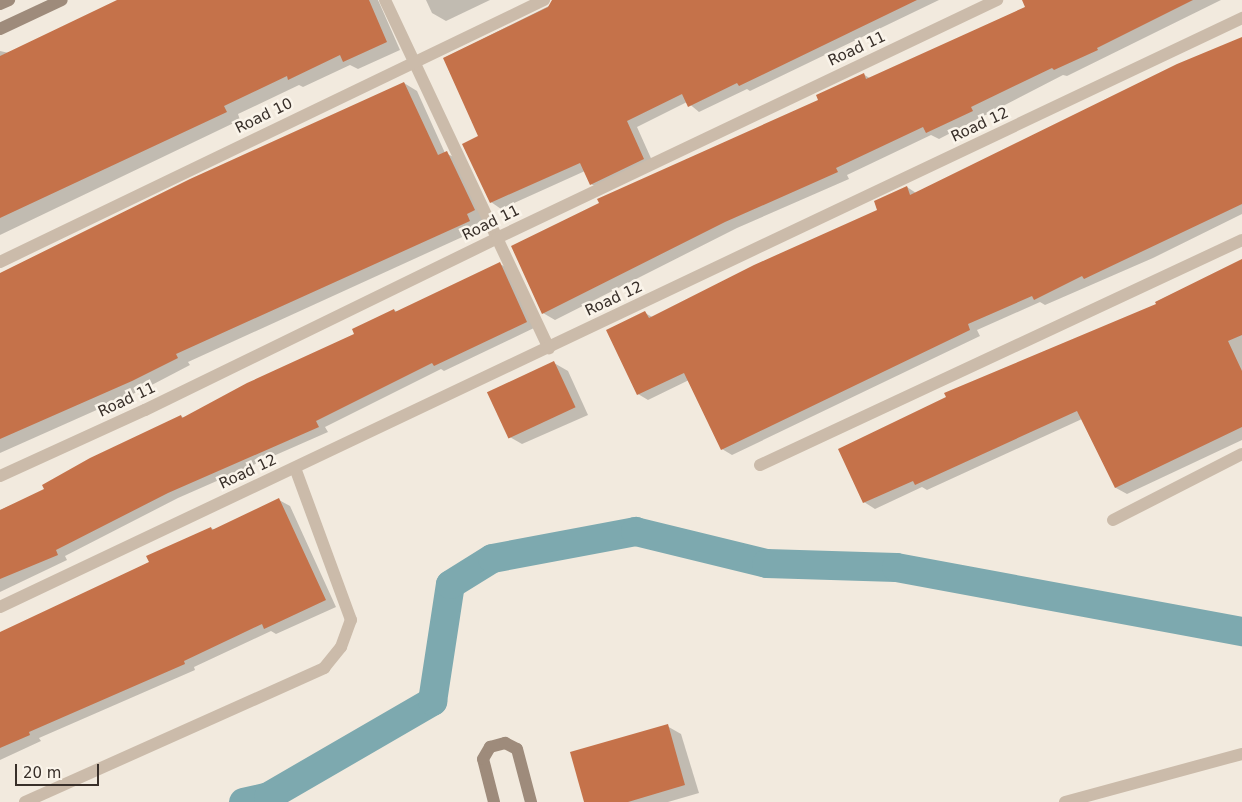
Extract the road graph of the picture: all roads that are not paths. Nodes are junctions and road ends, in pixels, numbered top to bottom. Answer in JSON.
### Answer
{"nodes":[{"id":1,"x":9,"y":0,"type":"edge"},
{"id":2,"x":62,"y":0,"type":"edge"},
{"id":3,"x":385,"y":0,"type":"edge"},
{"id":4,"x":544,"y":0,"type":"edge"},
{"id":5,"x":997,"y":0,"type":"edge"},
{"id":6,"x":0,"y":4,"type":"edge"},
{"id":7,"x":1242,"y":18,"type":"edge"},
{"id":8,"x":0,"y":29,"type":"edge"},
{"id":9,"x":414,"y":62,"type":"junction"},
{"id":10,"x":497,"y":238,"type":"junction"},
{"id":11,"x":1242,"y":240,"type":"edge"},
{"id":12,"x":0,"y":262,"type":"edge"},
{"id":13,"x":549,"y":348,"type":"junction"},
{"id":14,"x":1242,"y":454,"type":"edge"},
{"id":15,"x":760,"y":465,"type":"dead end"},
{"id":16,"x":295,"y":468,"type":"junction"},
{"id":17,"x":0,"y":476,"type":"edge"},
{"id":18,"x":1112,"y":520,"type":"dead end"},
{"id":19,"x":0,"y":607,"type":"edge"},
{"id":20,"x":1242,"y":754,"type":"edge"},
{"id":21,"x":25,"y":802,"type":"edge"},
{"id":22,"x":494,"y":802,"type":"edge"},
{"id":23,"x":531,"y":802,"type":"edge"},
{"id":24,"x":1065,"y":802,"type":"edge"}],
"edges":[{"from":1,"to":6,"type":"street"},
{"from":2,"to":8,"type":"street"},
{"from":3,"to":9,"type":"street"},
{"from":4,"to":9,"type":"street","name":"Road 10"},
{"from":5,"to":10,"type":"street","name":"Road 11"},
{"from":7,"to":13,"type":"street","name":"Road 12"},
{"from":9,"to":10,"type":"street"},
{"from":9,"to":12,"type":"street","name":"Road 10"},
{"from":10,"to":13,"type":"street"},
{"from":10,"to":17,"type":"street","name":"Road 11"},
{"from":11,"to":15,"type":"street"},
{"from":13,"to":16,"type":"street","name":"Road 12"},
{"from":14,"to":18,"type":"street"},
{"from":16,"to":19,"type":"street","name":"Road 12"},
{"from":16,"to":21,"type":"street"},
{"from":20,"to":24,"type":"street"},
{"from":22,"to":23,"type":"street"}]}
